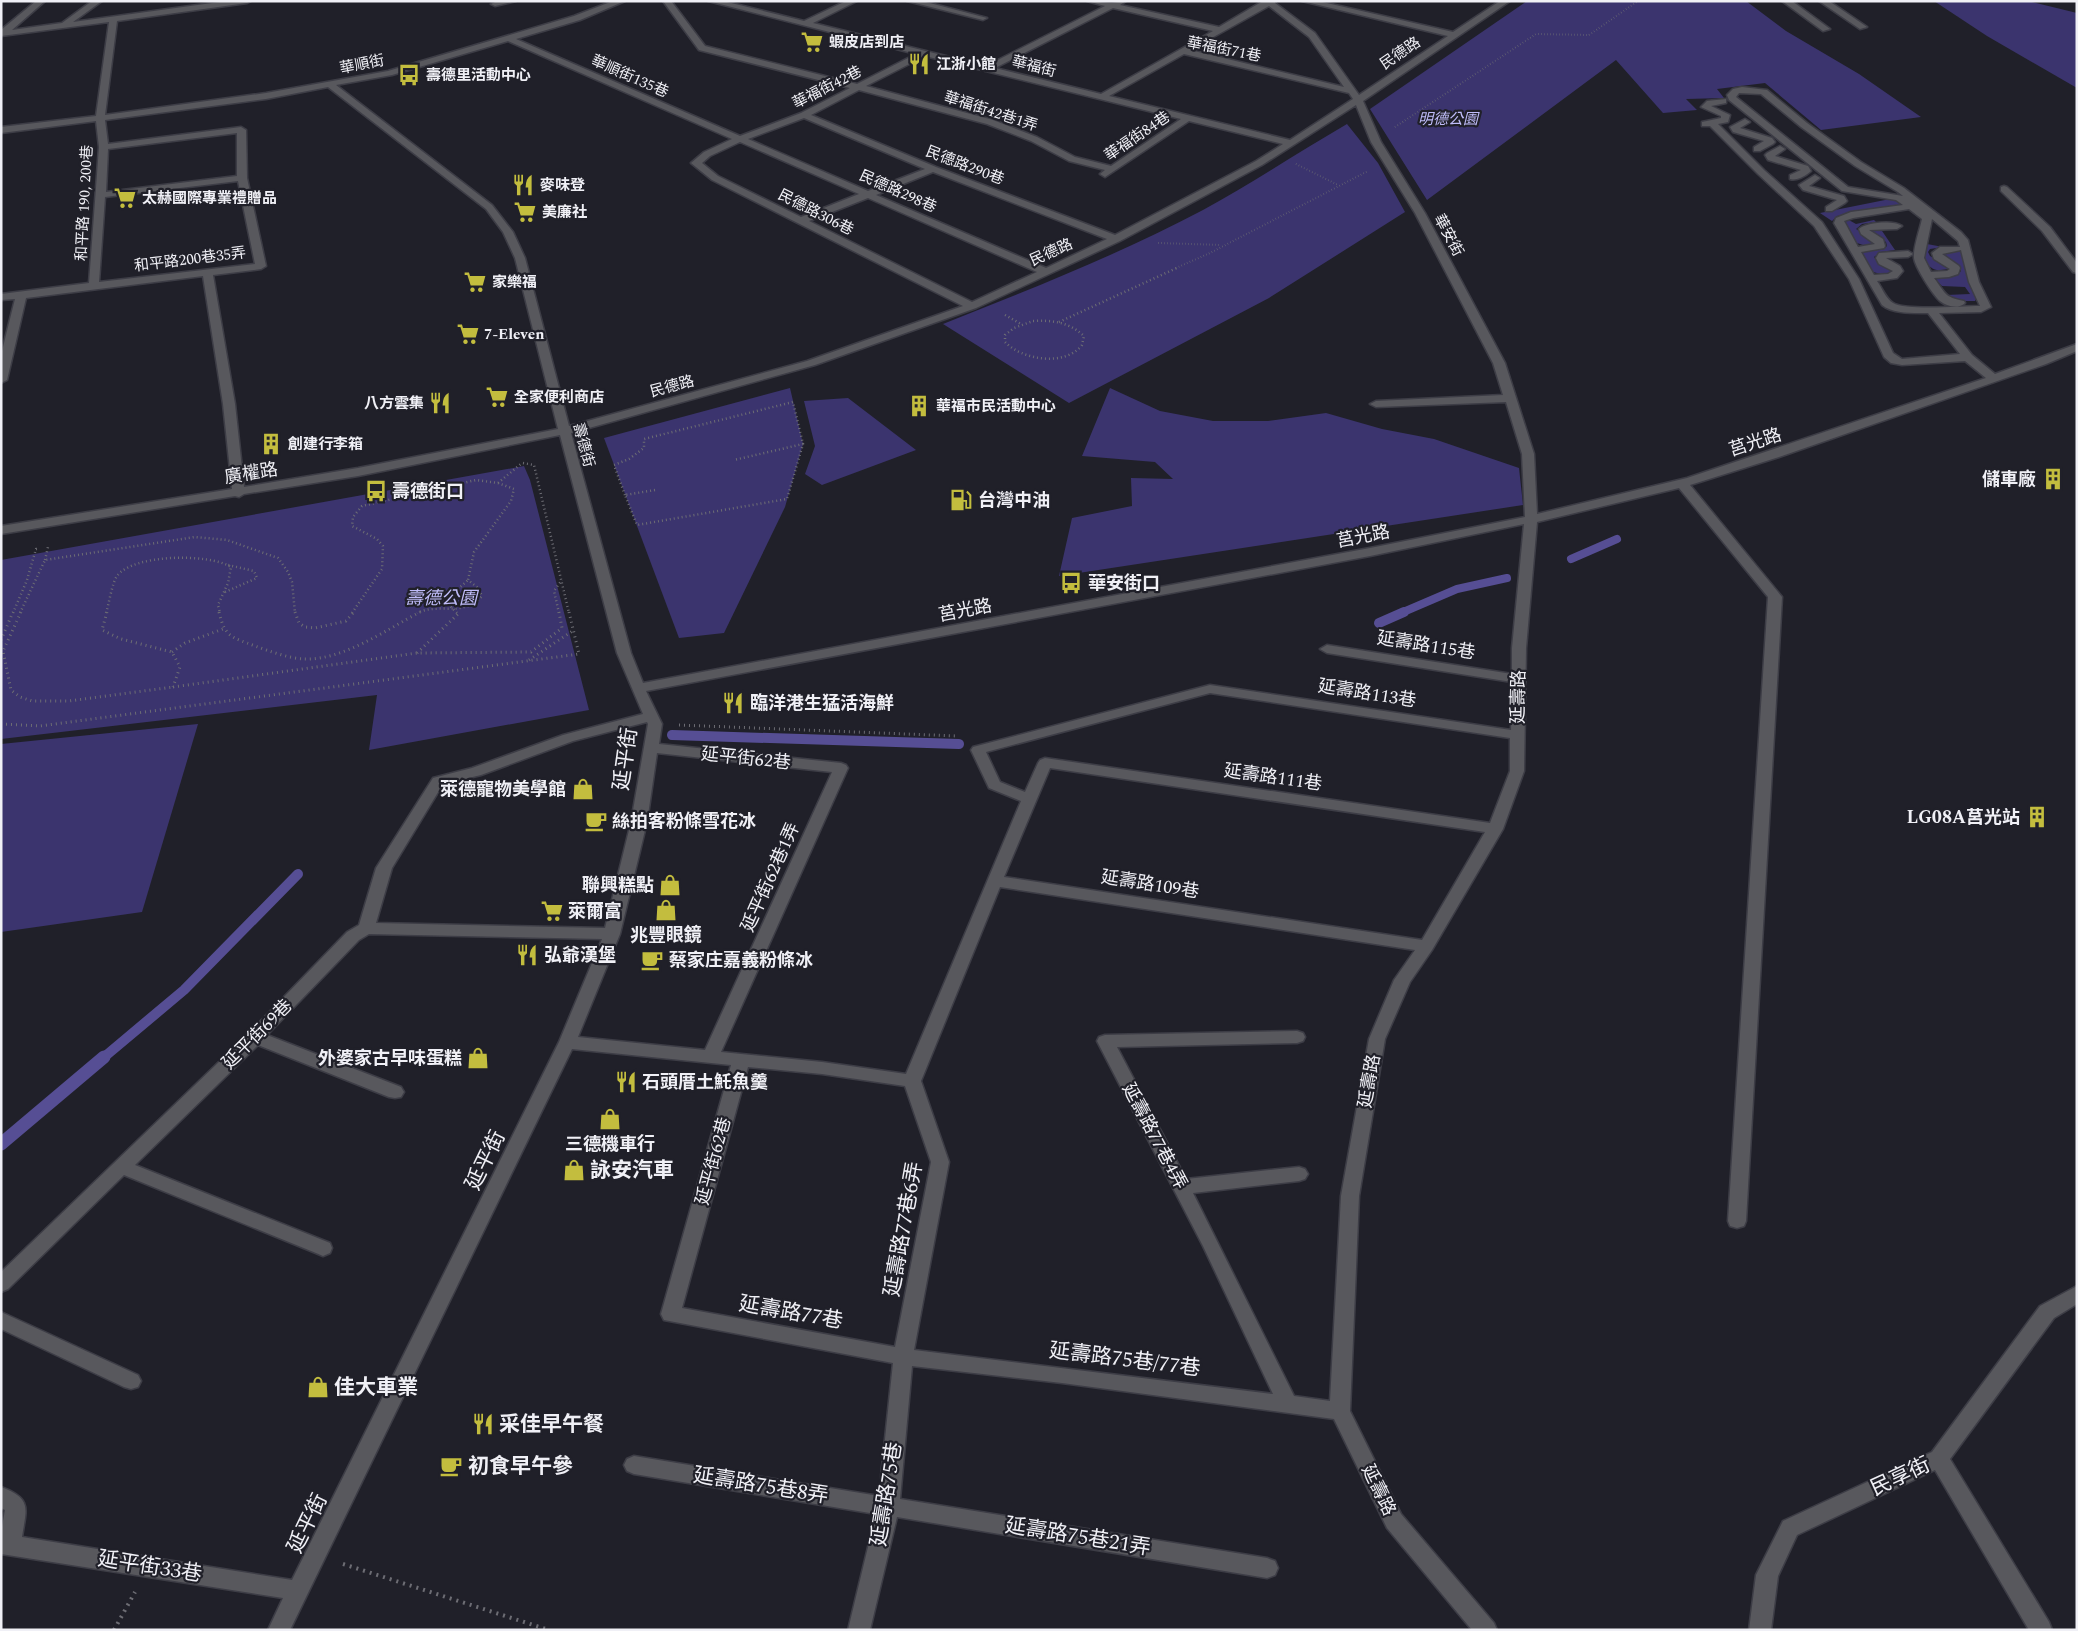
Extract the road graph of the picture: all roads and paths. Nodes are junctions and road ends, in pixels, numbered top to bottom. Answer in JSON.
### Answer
{"nodes":[{"id":1,"x":41,"y":1,"type":"edge"},
{"id":2,"x":98,"y":1,"type":"edge"},
{"id":3,"x":247,"y":1,"type":"edge"},
{"id":4,"x":512,"y":1,"type":"edge"},
{"id":5,"x":620,"y":1,"type":"edge"},
{"id":6,"x":667,"y":1,"type":"edge"},
{"id":7,"x":712,"y":1,"type":"edge"},
{"id":8,"x":853,"y":1,"type":"edge"},
{"id":9,"x":912,"y":1,"type":"edge"},
{"id":10,"x":962,"y":1,"type":"edge"},
{"id":11,"x":1091,"y":1,"type":"edge"},
{"id":12,"x":1306,"y":1,"type":"edge"},
{"id":13,"x":1506,"y":1,"type":"edge"},
{"id":14,"x":1638,"y":1,"type":"edge"},
{"id":15,"x":1786,"y":1,"type":"edge"},
{"id":16,"x":1823,"y":1,"type":"edge"},
{"id":17,"x":1269,"y":2,"type":"edge"},
{"id":18,"x":1118,"y":3,"type":"edge"},
{"id":19,"x":495,"y":4,"type":"dead end"},
{"id":20,"x":947,"y":9,"type":"junction"},
{"id":21,"x":982,"y":18,"type":"dead end"},
{"id":22,"x":113,"y":20,"type":"junction"},
{"id":23,"x":805,"y":24,"type":"junction"},
{"id":24,"x":64,"y":25,"type":"junction"},
{"id":25,"x":1863,"y":27,"type":"dead end"},
{"id":26,"x":1826,"y":29,"type":"dead end"},
{"id":27,"x":1221,"y":30,"type":"junction"},
{"id":28,"x":2,"y":34,"type":"edge"},
{"id":29,"x":1454,"y":35,"type":"junction"},
{"id":30,"x":510,"y":38,"type":"junction"},
{"id":31,"x":1182,"y":51,"type":"junction"},
{"id":32,"x":924,"y":53,"type":"junction"},
{"id":33,"x":988,"y":68,"type":"junction"},
{"id":34,"x":329,"y":84,"type":"junction"},
{"id":35,"x":858,"y":86,"type":"junction"},
{"id":36,"x":1354,"y":96,"type":"junction"},
{"id":37,"x":1102,"y":97,"type":"junction"},
{"id":38,"x":1723,"y":101,"type":"dead end"},
{"id":39,"x":804,"y":115,"type":"junction"},
{"id":40,"x":100,"y":118,"type":"junction"},
{"id":41,"x":1189,"y":118,"type":"junction"},
{"id":42,"x":1745,"y":122,"type":"dead end"},
{"id":43,"x":1392,"y":128,"type":"dead end"},
{"id":44,"x":1,"y":130,"type":"edge"},
{"id":45,"x":740,"y":138,"type":"junction"},
{"id":46,"x":1291,"y":143,"type":"junction"},
{"id":47,"x":104,"y":147,"type":"junction"},
{"id":48,"x":1757,"y":149,"type":"dead end"},
{"id":49,"x":1780,"y":149,"type":"dead end"},
{"id":50,"x":1296,"y":164,"type":"dead end"},
{"id":51,"x":933,"y":168,"type":"junction"},
{"id":52,"x":1112,"y":169,"type":"junction"},
{"id":53,"x":1370,"y":169,"type":"dead end"},
{"id":54,"x":1101,"y":176,"type":"dead end"},
{"id":55,"x":242,"y":178,"type":"junction"},
{"id":56,"x":1793,"y":178,"type":"dead end"},
{"id":57,"x":1815,"y":178,"type":"dead end"},
{"id":58,"x":1338,"y":185,"type":"junction"},
{"id":59,"x":2004,"y":189,"type":"dead end"},
{"id":60,"x":868,"y":194,"type":"junction"},
{"id":61,"x":100,"y":195,"type":"junction"},
{"id":62,"x":1910,"y":205,"type":"junction"},
{"id":63,"x":1829,"y":209,"type":"dead end"},
{"id":64,"x":800,"y":221,"type":"junction"},
{"id":65,"x":1896,"y":226,"type":"dead end"},
{"id":66,"x":1116,"y":239,"type":"junction"},
{"id":67,"x":1156,"y":243,"type":"dead end"},
{"id":68,"x":1223,"y":245,"type":"junction"},
{"id":69,"x":1956,"y":249,"type":"dead end"},
{"id":70,"x":1855,"y":250,"type":"junction"},
{"id":71,"x":2077,"y":270,"type":"edge"},
{"id":72,"x":1044,"y":271,"type":"junction"},
{"id":73,"x":208,"y":273,"type":"junction"},
{"id":74,"x":1927,"y":275,"type":"junction"},
{"id":75,"x":1871,"y":278,"type":"junction"},
{"id":76,"x":94,"y":286,"type":"junction"},
{"id":77,"x":22,"y":295,"type":"junction"},
{"id":78,"x":1,"y":297,"type":"edge"},
{"id":79,"x":1980,"y":297,"type":"junction"},
{"id":80,"x":972,"y":306,"type":"junction"},
{"id":81,"x":1932,"y":306,"type":"junction"},
{"id":82,"x":1060,"y":322,"type":"junction"},
{"id":83,"x":13,"y":331,"type":"junction"},
{"id":84,"x":1,"y":332,"type":"edge"},
{"id":85,"x":2077,"y":347,"type":"edge"},
{"id":86,"x":1968,"y":357,"type":"junction"},
{"id":87,"x":1993,"y":378,"type":"junction"},
{"id":88,"x":1,"y":380,"type":"edge"},
{"id":89,"x":1511,"y":398,"type":"junction"},
{"id":90,"x":1376,"y":404,"type":"dead end"},
{"id":91,"x":564,"y":431,"type":"junction"},
{"id":92,"x":803,"y":444,"type":"junction"},
{"id":93,"x":734,"y":460,"type":"dead end"},
{"id":94,"x":513,"y":461,"type":"dead end"},
{"id":95,"x":522,"y":463,"type":"junction"},
{"id":96,"x":498,"y":483,"type":"junction"},
{"id":97,"x":1682,"y":483,"type":"junction"},
{"id":98,"x":655,"y":490,"type":"dead end"},
{"id":99,"x":239,"y":492,"type":"junction"},
{"id":100,"x":625,"y":495,"type":"junction"},
{"id":101,"x":1531,"y":520,"type":"junction"},
{"id":102,"x":1,"y":530,"type":"edge"},
{"id":103,"x":58,"y":546,"type":"dead end"},
{"id":104,"x":48,"y":547,"type":"junction"},
{"id":105,"x":45,"y":560,"type":"junction"},
{"id":106,"x":228,"y":565,"type":"junction"},
{"id":107,"x":468,"y":580,"type":"junction"},
{"id":108,"x":562,"y":580,"type":"junction"},
{"id":109,"x":224,"y":592,"type":"junction"},
{"id":110,"x":455,"y":610,"type":"junction"},
{"id":111,"x":223,"y":629,"type":"junction"},
{"id":112,"x":574,"y":630,"type":"junction"},
{"id":113,"x":1,"y":640,"type":"edge"},
{"id":114,"x":1327,"y":649,"type":"dead end"},
{"id":115,"x":172,"y":652,"type":"junction"},
{"id":116,"x":417,"y":653,"type":"junction"},
{"id":117,"x":529,"y":660,"type":"junction"},
{"id":118,"x":1518,"y":679,"type":"junction"},
{"id":119,"x":173,"y":687,"type":"junction"},
{"id":120,"x":638,"y":688,"type":"junction"},
{"id":121,"x":653,"y":720,"type":"junction"},
{"id":122,"x":1,"y":724,"type":"edge"},
{"id":123,"x":1518,"y":735,"type":"junction"},
{"id":124,"x":650,"y":748,"type":"junction"},
{"id":125,"x":978,"y":750,"type":"junction"},
{"id":126,"x":841,"y":768,"type":"joint"},
{"id":127,"x":1028,"y":800,"type":"junction"},
{"id":128,"x":1495,"y":829,"type":"junction"},
{"id":129,"x":995,"y":881,"type":"junction"},
{"id":130,"x":366,"y":928,"type":"junction"},
{"id":131,"x":612,"y":934,"type":"junction"},
{"id":132,"x":1426,"y":946,"type":"junction"},
{"id":133,"x":255,"y":1037,"type":"junction"},
{"id":134,"x":1297,"y":1037,"type":"dead end"},
{"id":135,"x":567,"y":1042,"type":"junction"},
{"id":136,"x":710,"y":1057,"type":"junction"},
{"id":137,"x":741,"y":1060,"type":"junction"},
{"id":138,"x":912,"y":1081,"type":"junction"},
{"id":139,"x":395,"y":1092,"type":"dead end"},
{"id":140,"x":122,"y":1167,"type":"junction"},
{"id":141,"x":1298,"y":1174,"type":"dead end"},
{"id":142,"x":1182,"y":1187,"type":"junction"},
{"id":143,"x":1738,"y":1221,"type":"dead end"},
{"id":144,"x":323,"y":1248,"type":"dead end"},
{"id":145,"x":1,"y":1284,"type":"edge"},
{"id":146,"x":2077,"y":1294,"type":"edge"},
{"id":147,"x":671,"y":1314,"type":"joint"},
{"id":148,"x":1,"y":1320,"type":"edge"},
{"id":149,"x":903,"y":1357,"type":"junction"},
{"id":150,"x":131,"y":1380,"type":"dead end"},
{"id":151,"x":1288,"y":1404,"type":"junction"},
{"id":152,"x":1340,"y":1411,"type":"junction"},
{"id":153,"x":1939,"y":1458,"type":"junction"},
{"id":154,"x":634,"y":1465,"type":"dead end"},
{"id":155,"x":1,"y":1496,"type":"edge"},
{"id":156,"x":889,"y":1505,"type":"junction"},
{"id":157,"x":6,"y":1544,"type":"edge"},
{"id":158,"x":316,"y":1556,"type":"junction"},
{"id":159,"x":150,"y":1566,"type":"junction"},
{"id":160,"x":1267,"y":1568,"type":"dead end"},
{"id":161,"x":299,"y":1591,"type":"junction"},
{"id":162,"x":2041,"y":1629,"type":"edge"},
{"id":163,"x":114,"y":1630,"type":"edge"},
{"id":164,"x":279,"y":1630,"type":"edge"},
{"id":165,"x":549,"y":1630,"type":"edge"},
{"id":166,"x":859,"y":1630,"type":"edge"},
{"id":167,"x":1486,"y":1630,"type":"edge"},
{"id":168,"x":1760,"y":1630,"type":"edge"}],
"edges":[{"from":1,"to":28,"type":"street"},
{"from":2,"to":24,"type":"street"},
{"from":3,"to":22,"type":"street"},
{"from":4,"to":19,"type":"street"},
{"from":5,"to":30,"type":"street","name":"華順街"},
{"from":6,"to":35,"type":"street","name":"華福街42巷1弄"},
{"from":7,"to":23,"type":"street","name":"華福街"},
{"from":8,"to":23,"type":"street"},
{"from":9,"to":20,"type":"street"},
{"from":10,"to":20,"type":"street"},
{"from":11,"to":18,"type":"street"},
{"from":12,"to":29,"type":"street"},
{"from":13,"to":29,"type":"street","name":"民德路"},
{"from":14,"to":43,"type":"path"},
{"from":15,"to":26,"type":"street"},
{"from":16,"to":25,"type":"street"},
{"from":17,"to":27,"type":"street"},
{"from":17,"to":36,"type":"street","name":"華安街"},
{"from":18,"to":27,"type":"street"},
{"from":18,"to":33,"type":"street"},
{"from":20,"to":21,"type":"street"},
{"from":22,"to":24,"type":"street"},
{"from":22,"to":40,"type":"street","name":"和平路 190, 200巷"},
{"from":23,"to":32,"type":"street","name":"華福街"},
{"from":24,"to":28,"type":"street"},
{"from":27,"to":31,"type":"street"},
{"from":29,"to":36,"type":"street","name":"民德路"},
{"from":30,"to":34,"type":"street","name":"華順街"},
{"from":30,"to":45,"type":"street","name":"華順街135巷"},
{"from":31,"to":36,"type":"street","name":"華福街71巷"},
{"from":31,"to":37,"type":"street","name":"華福街71巷"},
{"from":32,"to":33,"type":"street","name":"華福街"},
{"from":32,"to":35,"type":"street","name":"華福街42巷"},
{"from":33,"to":37,"type":"street","name":"華福街"},
{"from":34,"to":40,"type":"street","name":"華順街"},
{"from":34,"to":91,"type":"street","name":"壽德街"},
{"from":35,"to":39,"type":"street","name":"華福街42巷"},
{"from":35,"to":52,"type":"street","name":"華福街42巷1弄"},
{"from":36,"to":46,"type":"street","name":"民德路"},
{"from":36,"to":89,"type":"street","name":"華安街"},
{"from":37,"to":41,"type":"street","name":"華福街"},
{"from":38,"to":86,"type":"street"},
{"from":39,"to":45,"type":"street","name":"華福街42巷"},
{"from":39,"to":51,"type":"street","name":"民德路290巷"},
{"from":40,"to":44,"type":"street","name":"華順街"},
{"from":40,"to":47,"type":"street","name":"和平路 190, 200巷"},
{"from":41,"to":46,"type":"street","name":"華福街"},
{"from":41,"to":52,"type":"street","name":"華福街84巷"},
{"from":42,"to":48,"type":"street"},
{"from":45,"to":60,"type":"street","name":"民德路298巷"},
{"from":45,"to":64,"type":"street","name":"民德路306巷"},
{"from":46,"to":66,"type":"street","name":"民德路"},
{"from":47,"to":55,"type":"street","name":"和平路200巷35弄"},
{"from":47,"to":61,"type":"street","name":"和平路 190, 200巷"},
{"from":49,"to":56,"type":"street"},
{"from":50,"to":58,"type":"path"},
{"from":51,"to":60,"type":"street"},
{"from":51,"to":66,"type":"street","name":"民德路290巷"},
{"from":52,"to":54,"type":"street","name":"華福街84巷"},
{"from":53,"to":58,"type":"path"},
{"from":55,"to":61,"type":"street"},
{"from":55,"to":73,"type":"street","name":"和平路200巷35弄"},
{"from":57,"to":63,"type":"street"},
{"from":58,"to":68,"type":"path"},
{"from":59,"to":71,"type":"street"},
{"from":60,"to":64,"type":"street"},
{"from":60,"to":72,"type":"street","name":"民德路298巷"},
{"from":61,"to":76,"type":"street","name":"和平路 190, 200巷"},
{"from":62,"to":70,"type":"street"},
{"from":62,"to":74,"type":"street"},
{"from":62,"to":79,"type":"street"},
{"from":64,"to":80,"type":"street","name":"民德路306巷"},
{"from":65,"to":70,"type":"street"},
{"from":66,"to":72,"type":"street","name":"民德路"},
{"from":67,"to":68,"type":"path"},
{"from":68,"to":82,"type":"path"},
{"from":69,"to":74,"type":"street"},
{"from":70,"to":75,"type":"street"},
{"from":72,"to":80,"type":"street","name":"民德路"},
{"from":73,"to":76,"type":"street","name":"和平路200巷35弄"},
{"from":73,"to":99,"type":"street"},
{"from":74,"to":79,"type":"street"},
{"from":75,"to":81,"type":"street"},
{"from":75,"to":81,"type":"street"},
{"from":76,"to":77,"type":"street","name":"和平路 190, 200巷"},
{"from":77,"to":78,"type":"street","name":"和平路 190, 200巷"},
{"from":77,"to":83,"type":"street"},
{"from":79,"to":81,"type":"street"},
{"from":80,"to":91,"type":"street","name":"民德路"},
{"from":81,"to":86,"type":"street"},
{"from":82,"to":82,"type":"path"},
{"from":83,"to":84,"type":"street"},
{"from":83,"to":88,"type":"street"},
{"from":85,"to":87,"type":"street","name":"莒光路"},
{"from":86,"to":87,"type":"street"},
{"from":87,"to":97,"type":"street","name":"莒光路"},
{"from":89,"to":90,"type":"street"},
{"from":89,"to":101,"type":"street","name":"華安街"},
{"from":91,"to":99,"type":"street","name":"廣權路"},
{"from":91,"to":120,"type":"street","name":"壽德街"},
{"from":92,"to":93,"type":"path"},
{"from":92,"to":100,"type":"path"},
{"from":92,"to":100,"type":"path"},
{"from":94,"to":95,"type":"path"},
{"from":95,"to":96,"type":"path"},
{"from":95,"to":108,"type":"path"},
{"from":96,"to":105,"type":"path"},
{"from":96,"to":107,"type":"path"},
{"from":97,"to":101,"type":"street","name":"莒光路"},
{"from":97,"to":143,"type":"street"},
{"from":98,"to":100,"type":"path"},
{"from":99,"to":102,"type":"street","name":"廣權路"},
{"from":101,"to":118,"type":"street","name":"延壽路"},
{"from":101,"to":120,"type":"street","name":"莒光路"},
{"from":103,"to":104,"type":"path"},
{"from":104,"to":105,"type":"path"},
{"from":104,"to":113,"type":"path"},
{"from":105,"to":119,"type":"path"},
{"from":106,"to":109,"type":"path"},
{"from":106,"to":109,"type":"path"},
{"from":106,"to":115,"type":"path"},
{"from":107,"to":110,"type":"path"},
{"from":107,"to":110,"type":"path"},
{"from":108,"to":112,"type":"path"},
{"from":108,"to":116,"type":"path"},
{"from":109,"to":111,"type":"path"},
{"from":110,"to":111,"type":"path"},
{"from":110,"to":116,"type":"path"},
{"from":111,"to":115,"type":"path"},
{"from":112,"to":117,"type":"path"},
{"from":112,"to":117,"type":"path"},
{"from":114,"to":118,"type":"street","name":"延壽路115巷"},
{"from":115,"to":119,"type":"path"},
{"from":116,"to":119,"type":"path"},
{"from":117,"to":122,"type":"path"},
{"from":118,"to":123,"type":"street","name":"延壽路"},
{"from":120,"to":121,"type":"street","name":"延平街"},
{"from":121,"to":124,"type":"street","name":"延平街"},
{"from":121,"to":125,"type":"path"},
{"from":121,"to":130,"type":"street"},
{"from":123,"to":125,"type":"street","name":"延壽路113巷"},
{"from":123,"to":128,"type":"street","name":"延壽路"},
{"from":124,"to":126,"type":"street","name":"延平街62巷"},
{"from":124,"to":131,"type":"street","name":"延平街"},
{"from":125,"to":127,"type":"street"},
{"from":126,"to":136,"type":"street","name":"延平街62巷1弄"},
{"from":127,"to":128,"type":"street","name":"延壽路111巷"},
{"from":127,"to":129,"type":"street"},
{"from":128,"to":132,"type":"street","name":"延壽路"},
{"from":129,"to":132,"type":"street","name":"延壽路109巷"},
{"from":129,"to":138,"type":"street"},
{"from":130,"to":131,"type":"street"},
{"from":130,"to":133,"type":"street","name":"延平街69巷"},
{"from":131,"to":135,"type":"street","name":"延平街"},
{"from":132,"to":152,"type":"street","name":"延壽路"},
{"from":133,"to":139,"type":"street"},
{"from":133,"to":140,"type":"street","name":"延平街69巷"},
{"from":134,"to":142,"type":"street","name":"延壽路77巷4弄"},
{"from":135,"to":136,"type":"street"},
{"from":135,"to":158,"type":"street","name":"延平街"},
{"from":136,"to":137,"type":"street"},
{"from":137,"to":138,"type":"street"},
{"from":137,"to":147,"type":"street","name":"延平街62巷"},
{"from":138,"to":149,"type":"street","name":"延壽路77巷6弄"},
{"from":140,"to":144,"type":"street"},
{"from":140,"to":145,"type":"street","name":"延平街69巷"},
{"from":141,"to":142,"type":"street"},
{"from":142,"to":151,"type":"street","name":"延壽路77巷4弄"},
{"from":146,"to":153,"type":"street","name":"民享街"},
{"from":147,"to":149,"type":"street","name":"延壽路77巷"},
{"from":148,"to":150,"type":"street"},
{"from":149,"to":151,"type":"street","name":"延壽路75巷/77巷"},
{"from":149,"to":156,"type":"street","name":"延壽路75巷"},
{"from":151,"to":152,"type":"street","name":"延壽路75巷/77巷"},
{"from":152,"to":167,"type":"street","name":"延壽路"},
{"from":153,"to":162,"type":"street"},
{"from":153,"to":168,"type":"street","name":"民享街"},
{"from":154,"to":156,"type":"street","name":"延壽路75巷8弄"},
{"from":155,"to":157,"type":"street"},
{"from":156,"to":160,"type":"street","name":"延壽路75巷21弄"},
{"from":156,"to":166,"type":"street","name":"延壽路75巷"},
{"from":157,"to":159,"type":"street","name":"延平街33巷"},
{"from":158,"to":161,"type":"street","name":"延平街"},
{"from":158,"to":165,"type":"path"},
{"from":159,"to":161,"type":"street","name":"延平街33巷"},
{"from":159,"to":163,"type":"path"},
{"from":161,"to":164,"type":"street","name":"延平街"}]}
